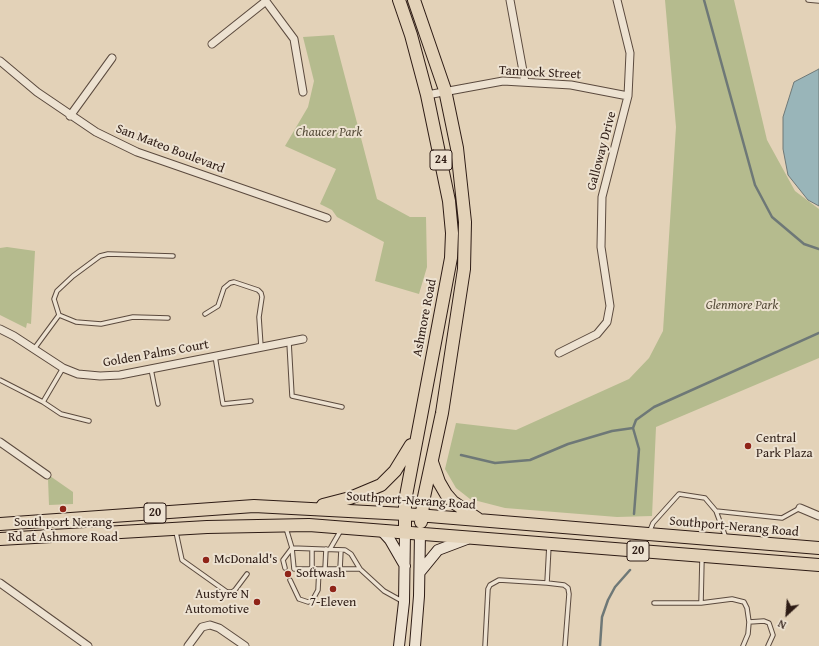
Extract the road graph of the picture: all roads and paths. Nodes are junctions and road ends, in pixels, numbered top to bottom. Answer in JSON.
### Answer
{"nodes":[{"id":1,"x":399,"y":0,"type":"edge"},
{"id":2,"x":414,"y":0,"type":"edge"},
{"id":3,"x":510,"y":0,"type":"edge"},
{"id":4,"x":617,"y":0,"type":"edge"},
{"id":5,"x":808,"y":0,"type":"edge"},
{"id":6,"x":266,"y":1,"type":"edge"},
{"id":7,"x":819,"y":2,"type":"edge"},
{"id":8,"x":212,"y":44,"type":"dead end"},
{"id":9,"x":112,"y":58,"type":"dead end"},
{"id":10,"x":0,"y":61,"type":"edge"},
{"id":11,"x":525,"y":82,"type":"junction"},
{"id":12,"x":445,"y":90,"type":"junction"},
{"id":13,"x":303,"y":92,"type":"dead end"},
{"id":14,"x":427,"y":95,"type":"junction"},
{"id":15,"x":628,"y":96,"type":"junction"},
{"id":16,"x":70,"y":116,"type":"junction"},
{"id":17,"x":327,"y":218,"type":"dead end"},
{"id":18,"x":173,"y":256,"type":"dead end"},
{"id":19,"x":205,"y":314,"type":"dead end"},
{"id":20,"x":59,"y":315,"type":"junction"},
{"id":21,"x":168,"y":318,"type":"dead end"},
{"id":22,"x":0,"y":329,"type":"edge"},
{"id":23,"x":303,"y":339,"type":"dead end"},
{"id":24,"x":289,"y":342,"type":"junction"},
{"id":25,"x":261,"y":347,"type":"junction"},
{"id":26,"x":34,"y":349,"type":"junction"},
{"id":27,"x":559,"y":353,"type":"dead end"},
{"id":28,"x":215,"y":356,"type":"junction"},
{"id":29,"x":63,"y":368,"type":"junction"},
{"id":30,"x":151,"y":369,"type":"junction"},
{"id":31,"x":0,"y":380,"type":"edge"},
{"id":32,"x":251,"y":401,"type":"dead end"},
{"id":33,"x":43,"y":402,"type":"junction"},
{"id":34,"x":158,"y":404,"type":"dead end"},
{"id":35,"x":342,"y":407,"type":"dead end"},
{"id":36,"x":89,"y":421,"type":"dead end"},
{"id":37,"x":416,"y":437,"type":"junction"},
{"id":38,"x":0,"y":442,"type":"edge"},
{"id":39,"x":432,"y":461,"type":"junction"},
{"id":40,"x":47,"y":475,"type":"dead end"},
{"id":41,"x":310,"y":508,"type":"junction"},
{"id":42,"x":800,"y":508,"type":"joint"},
{"id":43,"x":716,"y":511,"type":"junction"},
{"id":44,"x":405,"y":514,"type":"junction"},
{"id":45,"x":422,"y":515,"type":"junction"},
{"id":46,"x":819,"y":516,"type":"edge"},
{"id":47,"x":480,"y":520,"type":"junction"},
{"id":48,"x":0,"y":524,"type":"edge"},
{"id":49,"x":285,"y":525,"type":"junction"},
{"id":50,"x":342,"y":527,"type":"junction"},
{"id":51,"x":175,"y":529,"type":"junction"},
{"id":52,"x":381,"y":530,"type":"junction"},
{"id":53,"x":405,"y":532,"type":"junction"},
{"id":54,"x":420,"y":533,"type":"junction"},
{"id":55,"x":649,"y":534,"type":"junction"},
{"id":56,"x":472,"y":537,"type":"junction"},
{"id":57,"x":0,"y":539,"type":"edge"},
{"id":58,"x":727,"y":540,"type":"junction"},
{"id":59,"x":549,"y":544,"type":"junction"},
{"id":60,"x":292,"y":548,"type":"junction"},
{"id":61,"x":819,"y":548,"type":"edge"},
{"id":62,"x":312,"y":549,"type":"junction"},
{"id":63,"x":328,"y":549,"type":"junction"},
{"id":64,"x":341,"y":550,"type":"junction"},
{"id":65,"x":702,"y":557,"type":"junction"},
{"id":66,"x":819,"y":565,"type":"edge"},
{"id":67,"x":405,"y":566,"type":"junction"},
{"id":68,"x":285,"y":568,"type":"dead end"},
{"id":69,"x":312,"y":569,"type":"junction"},
{"id":70,"x":318,"y":569,"type":"junction"},
{"id":71,"x":325,"y":569,"type":"junction"},
{"id":72,"x":340,"y":569,"type":"junction"},
{"id":73,"x":360,"y":569,"type":"junction"},
{"id":74,"x":420,"y":572,"type":"junction"},
{"id":75,"x":247,"y":574,"type":"dead end"},
{"id":76,"x":290,"y":580,"type":"dead end"},
{"id":77,"x":0,"y":583,"type":"edge"},
{"id":78,"x":547,"y":583,"type":"junction"},
{"id":79,"x":404,"y":602,"type":"junction"},
{"id":80,"x":654,"y":603,"type":"dead end"},
{"id":81,"x":701,"y":603,"type":"junction"},
{"id":82,"x":749,"y":622,"type":"junction"},
{"id":83,"x":88,"y":646,"type":"edge"},
{"id":84,"x":188,"y":646,"type":"edge"},
{"id":85,"x":245,"y":646,"type":"edge"},
{"id":86,"x":399,"y":646,"type":"edge"},
{"id":87,"x":415,"y":646,"type":"edge"},
{"id":88,"x":485,"y":646,"type":"edge"},
{"id":89,"x":565,"y":646,"type":"edge"},
{"id":90,"x":743,"y":646,"type":"edge"},
{"id":91,"x":768,"y":646,"type":"edge"}],
"edges":[{"from":1,"to":14,"type":"main road","name":"Ashmore Road","number":"24"},
{"from":2,"to":12,"type":"main road","number":"24"},
{"from":3,"to":11,"type":"street"},
{"from":4,"to":15,"type":"street","name":"Galloway Drive"},
{"from":5,"to":7,"type":"lane"},
{"from":6,"to":8,"type":"street"},
{"from":6,"to":13,"type":"street"},
{"from":9,"to":16,"type":"street"},
{"from":10,"to":16,"type":"street","name":"San Mateo Boulevard"},
{"from":11,"to":12,"type":"street","name":"Tannock Street"},
{"from":11,"to":15,"type":"street","name":"Tannock Street"},
{"from":12,"to":14,"type":"street","name":"Tannock Street"},
{"from":12,"to":39,"type":"main road","number":"24"},
{"from":14,"to":37,"type":"main road","name":"Ashmore Road","number":"24"},
{"from":15,"to":27,"type":"street","name":"Galloway Drive"},
{"from":16,"to":17,"type":"street","name":"San Mateo Boulevard"},
{"from":18,"to":20,"type":"lane"},
{"from":19,"to":25,"type":"lane"},
{"from":20,"to":21,"type":"lane"},
{"from":20,"to":26,"type":"lane"},
{"from":22,"to":26,"type":"street","name":"Golden Palms Court"},
{"from":23,"to":24,"type":"street","name":"Golden Palms Court"},
{"from":24,"to":25,"type":"street","name":"Golden Palms Court"},
{"from":24,"to":35,"type":"lane"},
{"from":25,"to":28,"type":"street","name":"Golden Palms Court"},
{"from":26,"to":29,"type":"street","name":"Golden Palms Court"},
{"from":28,"to":30,"type":"street","name":"Golden Palms Court"},
{"from":28,"to":32,"type":"lane"},
{"from":29,"to":30,"type":"street","name":"Golden Palms Court"},
{"from":29,"to":33,"type":"lane"},
{"from":30,"to":34,"type":"lane"},
{"from":31,"to":33,"type":"lane"},
{"from":33,"to":36,"type":"lane"},
{"from":37,"to":41,"type":"main road"},
{"from":37,"to":44,"type":"main road","name":"Ashmore Road","number":"24"},
{"from":38,"to":40,"type":"street"},
{"from":39,"to":45,"type":"main road","number":"24"},
{"from":39,"to":47,"type":"main road"},
{"from":41,"to":44,"type":"main road","name":"Southport-Nerang Road","number":"20"},
{"from":41,"to":48,"type":"main road","name":"Southport-Nerang Road","number":"20"},
{"from":42,"to":43,"type":"lane"},
{"from":42,"to":46,"type":"street"},
{"from":43,"to":55,"type":"lane"},
{"from":43,"to":58,"type":"lane"},
{"from":44,"to":45,"type":"main road","name":"Southport-Nerang Road","number":"20"},
{"from":44,"to":53,"type":"main road","name":"Ashmore Road","number":"24"},
{"from":45,"to":47,"type":"main road","name":"Southport-Nerang Road","number":"20"},
{"from":45,"to":54,"type":"main road","number":"24"},
{"from":47,"to":55,"type":"main road","name":"Southport-Nerang Road","number":"20"},
{"from":49,"to":50,"type":"main road","number":"20"},
{"from":49,"to":51,"type":"main road","number":"20"},
{"from":49,"to":60,"type":"lane"},
{"from":50,"to":52,"type":"main road","number":"20"},
{"from":50,"to":63,"type":"lane"},
{"from":51,"to":57,"type":"main road","number":"20"},
{"from":51,"to":75,"type":"lane"},
{"from":52,"to":53,"type":"main road","number":"20"},
{"from":52,"to":67,"type":"main road"},
{"from":53,"to":54,"type":"main road","number":"20"},
{"from":53,"to":67,"type":"main road","name":"Ashmore Road"},
{"from":54,"to":56,"type":"main road","number":"20"},
{"from":54,"to":74,"type":"main road"},
{"from":55,"to":58,"type":"main road","name":"Southport-Nerang Road","number":"20"},
{"from":56,"to":59,"type":"main road","number":"20"},
{"from":56,"to":74,"type":"main road"},
{"from":58,"to":61,"type":"main road","name":"Southport-Nerang Road","number":"20"},
{"from":59,"to":65,"type":"main road","number":"20"},
{"from":59,"to":78,"type":"lane"},
{"from":60,"to":62,"type":"lane"},
{"from":60,"to":68,"type":"lane"},
{"from":60,"to":69,"type":"lane"},
{"from":62,"to":63,"type":"lane"},
{"from":62,"to":69,"type":"lane"},
{"from":63,"to":64,"type":"lane"},
{"from":63,"to":71,"type":"lane"},
{"from":64,"to":72,"type":"lane"},
{"from":64,"to":73,"type":"lane"},
{"from":65,"to":66,"type":"main road","number":"20"},
{"from":65,"to":81,"type":"lane"},
{"from":67,"to":79,"type":"main road","name":"Ashmore Road"},
{"from":69,"to":70,"type":"lane"},
{"from":70,"to":71,"type":"lane"},
{"from":70,"to":76,"type":"lane"},
{"from":71,"to":72,"type":"lane"},
{"from":72,"to":73,"type":"lane"},
{"from":73,"to":79,"type":"lane"},
{"from":74,"to":87,"type":"main road"},
{"from":77,"to":83,"type":"street"},
{"from":78,"to":88,"type":"lane"},
{"from":78,"to":89,"type":"lane"},
{"from":79,"to":86,"type":"main road","name":"Ashmore Road"},
{"from":80,"to":81,"type":"lane"},
{"from":81,"to":82,"type":"lane"},
{"from":82,"to":90,"type":"lane"},
{"from":82,"to":91,"type":"lane"},
{"from":84,"to":85,"type":"street"}]}
